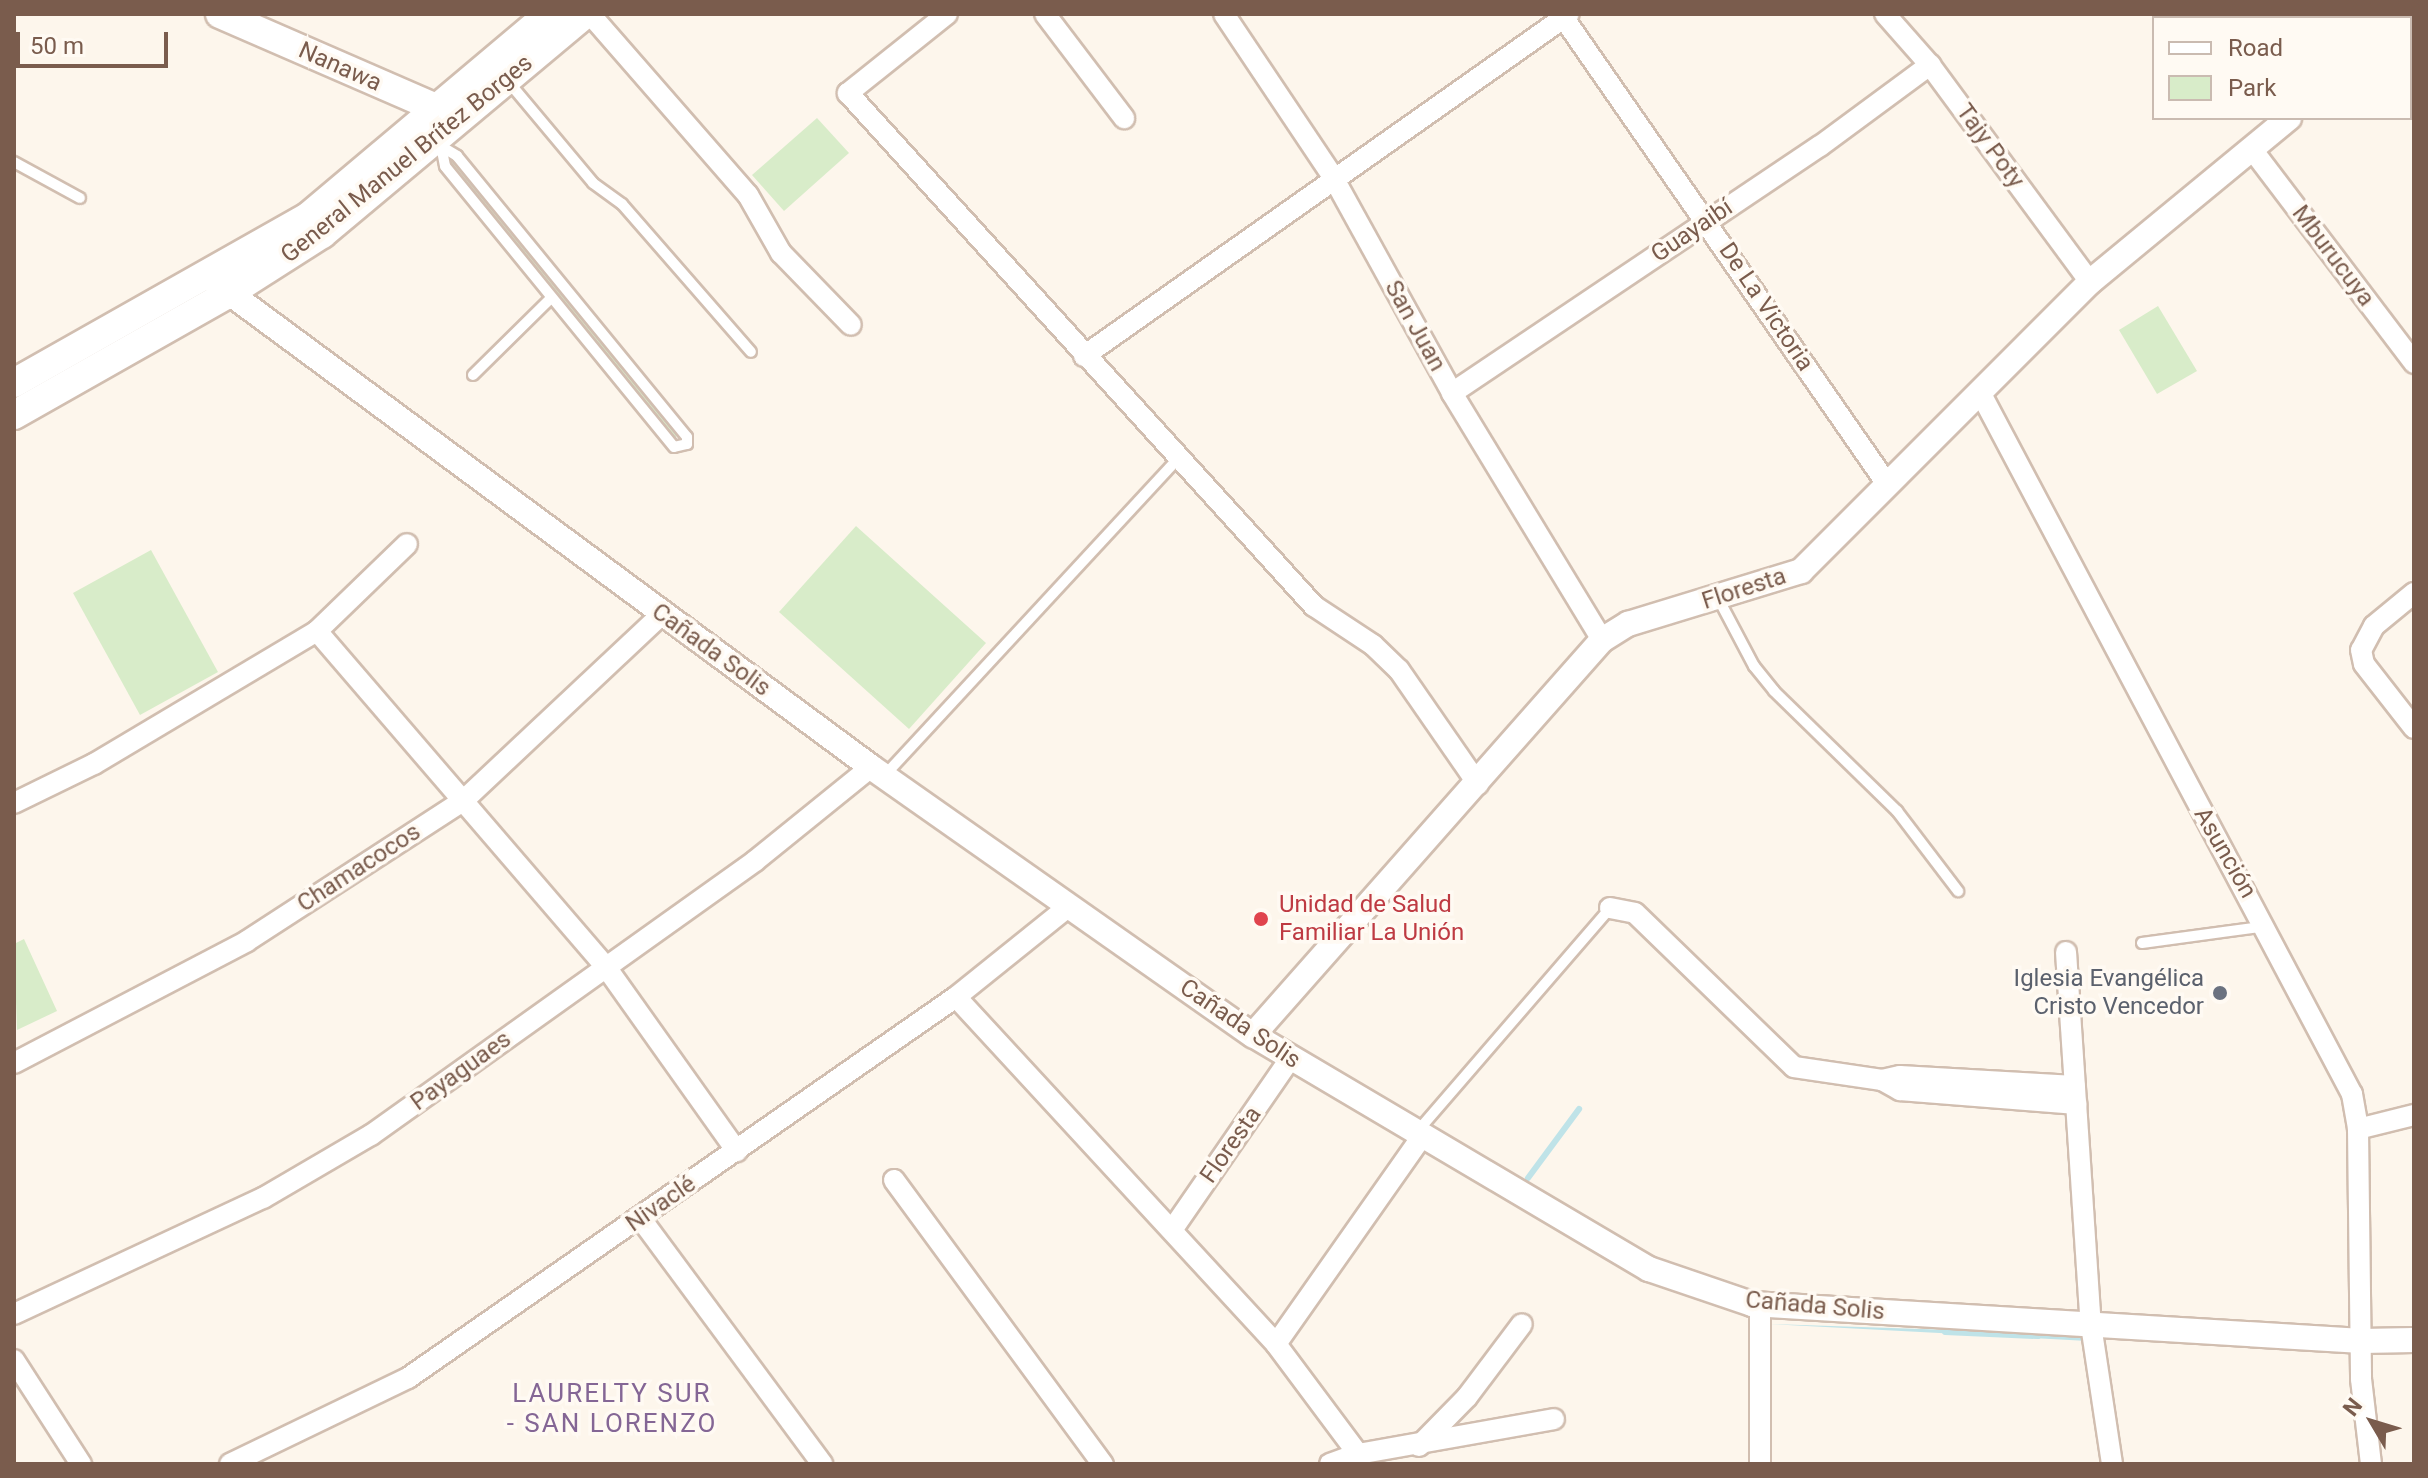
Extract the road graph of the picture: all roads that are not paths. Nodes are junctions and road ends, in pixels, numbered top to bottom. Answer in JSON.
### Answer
{"nodes":[{"id":1,"x":220,"y":14,"type":"edge"},
{"id":2,"x":549,"y":14,"type":"edge"},
{"id":3,"x":587,"y":14,"type":"edge"},
{"id":4,"x":947,"y":14,"type":"edge"},
{"id":5,"x":1045,"y":14,"type":"edge"},
{"id":6,"x":1224,"y":14,"type":"edge"},
{"id":7,"x":1885,"y":14,"type":"edge"},
{"id":8,"x":1565,"y":15,"type":"edge"},
{"id":9,"x":1930,"y":65,"type":"junction"},
{"id":10,"x":507,"y":79,"type":"junction"},
{"id":11,"x":1124,"y":118,"type":"dead end"},
{"id":12,"x":2286,"y":120,"type":"edge"},
{"id":13,"x":438,"y":128,"type":"junction"},
{"id":14,"x":2251,"y":148,"type":"junction"},
{"id":15,"x":14,"y":162,"type":"edge"},
{"id":16,"x":1333,"y":177,"type":"junction"},
{"id":17,"x":80,"y":198,"type":"dead end"},
{"id":18,"x":1707,"y":221,"type":"junction"},
{"id":19,"x":2090,"y":282,"type":"junction"},
{"id":20,"x":219,"y":285,"type":"junction"},
{"id":21,"x":551,"y":298,"type":"junction"},
{"id":22,"x":851,"y":325,"type":"dead end"},
{"id":23,"x":751,"y":352,"type":"dead end"},
{"id":24,"x":1084,"y":356,"type":"junction"},
{"id":25,"x":2414,"y":363,"type":"edge"},
{"id":26,"x":16,"y":375,"type":"edge"},
{"id":27,"x":473,"y":375,"type":"dead end"},
{"id":28,"x":1452,"y":393,"type":"junction"},
{"id":29,"x":1981,"y":394,"type":"junction"},
{"id":30,"x":14,"y":415,"type":"edge"},
{"id":31,"x":1179,"y":458,"type":"junction"},
{"id":32,"x":1887,"y":484,"type":"junction"},
{"id":33,"x":407,"y":544,"type":"dead end"},
{"id":34,"x":2414,"y":593,"type":"edge"},
{"id":35,"x":1718,"y":598,"type":"junction"},
{"id":36,"x":662,"y":614,"type":"junction"},
{"id":37,"x":317,"y":631,"type":"junction"},
{"id":38,"x":1602,"y":640,"type":"junction"},
{"id":39,"x":2414,"y":728,"type":"edge"},
{"id":40,"x":878,"y":772,"type":"junction"},
{"id":41,"x":1478,"y":784,"type":"junction"},
{"id":42,"x":464,"y":800,"type":"junction"},
{"id":43,"x":14,"y":803,"type":"edge"},
{"id":44,"x":1958,"y":891,"type":"dead end"},
{"id":45,"x":1068,"y":907,"type":"junction"},
{"id":46,"x":1610,"y":908,"type":"joint"},
{"id":47,"x":2267,"y":926,"type":"junction"},
{"id":48,"x":2142,"y":943,"type":"dead end"},
{"id":49,"x":2066,"y":952,"type":"dead end"},
{"id":50,"x":606,"y":967,"type":"junction"},
{"id":51,"x":956,"y":997,"type":"junction"},
{"id":52,"x":1253,"y":1035,"type":"junction"},
{"id":53,"x":1290,"y":1059,"type":"junction"},
{"id":54,"x":14,"y":1063,"type":"edge"},
{"id":55,"x":2075,"y":1095,"type":"junction"},
{"id":56,"x":2414,"y":1115,"type":"edge"},
{"id":57,"x":2358,"y":1129,"type":"junction"},
{"id":58,"x":1419,"y":1134,"type":"junction"},
{"id":59,"x":737,"y":1151,"type":"junction"},
{"id":60,"x":894,"y":1180,"type":"dead end"},
{"id":61,"x":641,"y":1219,"type":"junction"},
{"id":62,"x":1172,"y":1230,"type":"junction"},
{"id":63,"x":1760,"y":1304,"type":"junction"},
{"id":64,"x":14,"y":1314,"type":"edge"},
{"id":65,"x":1522,"y":1324,"type":"dead end"},
{"id":66,"x":2091,"y":1325,"type":"junction"},
{"id":67,"x":2414,"y":1340,"type":"edge"},
{"id":68,"x":2362,"y":1341,"type":"junction"},
{"id":69,"x":1276,"y":1344,"type":"junction"},
{"id":70,"x":14,"y":1360,"type":"edge"},
{"id":71,"x":1554,"y":1419,"type":"dead end"},
{"id":72,"x":1418,"y":1447,"type":"junction"},
{"id":73,"x":1358,"y":1454,"type":"junction"},
{"id":74,"x":81,"y":1464,"type":"edge"},
{"id":75,"x":230,"y":1464,"type":"edge"},
{"id":76,"x":822,"y":1464,"type":"edge"},
{"id":77,"x":1103,"y":1464,"type":"edge"},
{"id":78,"x":1330,"y":1464,"type":"edge"},
{"id":79,"x":1760,"y":1464,"type":"edge"},
{"id":80,"x":2112,"y":1464,"type":"edge"},
{"id":81,"x":2371,"y":1464,"type":"edge"}],
"edges":[{"from":1,"to":13,"type":"main road","name":"Nanawa"},
{"from":2,"to":13,"type":"main road","name":"General Manuel Brítez Borges"},
{"from":3,"to":10,"type":"main road","name":"General Manuel Brítez Borges"},
{"from":3,"to":22,"type":"street"},
{"from":4,"to":24,"type":"street"},
{"from":5,"to":11,"type":"street"},
{"from":6,"to":16,"type":"street","name":"San Juan"},
{"from":7,"to":9,"type":"street","name":"Tajy Poty"},
{"from":8,"to":16,"type":"street"},
{"from":8,"to":18,"type":"street","name":"De La Victoria"},
{"from":9,"to":18,"type":"street","name":"Guayaibí"},
{"from":9,"to":19,"type":"street","name":"Tajy Poty"},
{"from":10,"to":13,"type":"main road","name":"General Manuel Brítez Borges"},
{"from":10,"to":23,"type":"lane"},
{"from":12,"to":14,"type":"street","name":"Floresta"},
{"from":13,"to":20,"type":"main road","name":"General Manuel Brítez Borges"},
{"from":13,"to":21,"type":"lane"},
{"from":13,"to":21,"type":"lane"},
{"from":14,"to":19,"type":"street","name":"Floresta"},
{"from":14,"to":25,"type":"street","name":"Mburucuya"},
{"from":15,"to":17,"type":"lane"},
{"from":16,"to":24,"type":"street"},
{"from":16,"to":28,"type":"street","name":"San Juan"},
{"from":18,"to":28,"type":"street","name":"Guayaibí"},
{"from":18,"to":32,"type":"street","name":"De La Victoria"},
{"from":19,"to":29,"type":"street","name":"Floresta"},
{"from":20,"to":26,"type":"main road","name":"General Manuel Brítez Borges"},
{"from":20,"to":30,"type":"main road","name":"General Manuel Brítez Borges"},
{"from":20,"to":36,"type":"street","name":"Cañada Solis"},
{"from":21,"to":27,"type":"lane"},
{"from":24,"to":31,"type":"street"},
{"from":28,"to":38,"type":"street","name":"San Juan"},
{"from":29,"to":32,"type":"street","name":"Floresta"},
{"from":29,"to":47,"type":"street","name":"Asunción"},
{"from":31,"to":40,"type":"lane"},
{"from":31,"to":41,"type":"street"},
{"from":32,"to":35,"type":"street","name":"Floresta"},
{"from":33,"to":37,"type":"street"},
{"from":34,"to":39,"type":"street"},
{"from":35,"to":38,"type":"street","name":"Floresta"},
{"from":35,"to":44,"type":"lane"},
{"from":36,"to":40,"type":"street","name":"Cañada Solis"},
{"from":36,"to":42,"type":"street","name":"Chamacocos"},
{"from":37,"to":42,"type":"street"},
{"from":37,"to":43,"type":"street"},
{"from":38,"to":41,"type":"street","name":"Floresta"},
{"from":40,"to":45,"type":"street","name":"Cañada Solis"},
{"from":40,"to":50,"type":"street","name":"Payaguaes"},
{"from":41,"to":52,"type":"street","name":"Floresta"},
{"from":42,"to":50,"type":"street"},
{"from":42,"to":54,"type":"street","name":"Chamacocos"},
{"from":45,"to":51,"type":"street","name":"Nivaclé"},
{"from":45,"to":52,"type":"street","name":"Cañada Solis"},
{"from":46,"to":55,"type":"street"},
{"from":46,"to":58,"type":"lane"},
{"from":47,"to":48,"type":"lane"},
{"from":47,"to":57,"type":"street","name":"Asunción"},
{"from":49,"to":55,"type":"street"},
{"from":50,"to":59,"type":"street"},
{"from":50,"to":64,"type":"street","name":"Payaguaes"},
{"from":51,"to":59,"type":"street","name":"Nivaclé"},
{"from":51,"to":62,"type":"street"},
{"from":52,"to":53,"type":"street","name":"Cañada Solis"},
{"from":53,"to":58,"type":"street","name":"Cañada Solis"},
{"from":53,"to":62,"type":"street","name":"Floresta"},
{"from":55,"to":66,"type":"street"},
{"from":56,"to":57,"type":"street"},
{"from":57,"to":68,"type":"street","name":"Asunción"},
{"from":58,"to":63,"type":"street","name":"Cañada Solis"},
{"from":58,"to":69,"type":"street"},
{"from":59,"to":61,"type":"street","name":"Nivaclé"},
{"from":60,"to":77,"type":"street"},
{"from":61,"to":75,"type":"street","name":"Nivaclé"},
{"from":61,"to":76,"type":"street"},
{"from":62,"to":69,"type":"street"},
{"from":63,"to":66,"type":"street","name":"Cañada Solis"},
{"from":63,"to":79,"type":"street"},
{"from":65,"to":72,"type":"street"},
{"from":66,"to":68,"type":"street","name":"Cañada Solis"},
{"from":66,"to":80,"type":"street"},
{"from":67,"to":68,"type":"street","name":"Cañada Solis"},
{"from":68,"to":81,"type":"street","name":"Asunción"},
{"from":69,"to":73,"type":"street"},
{"from":70,"to":74,"type":"street"},
{"from":71,"to":72,"type":"street"},
{"from":72,"to":73,"type":"street"},
{"from":73,"to":78,"type":"street"}]}
